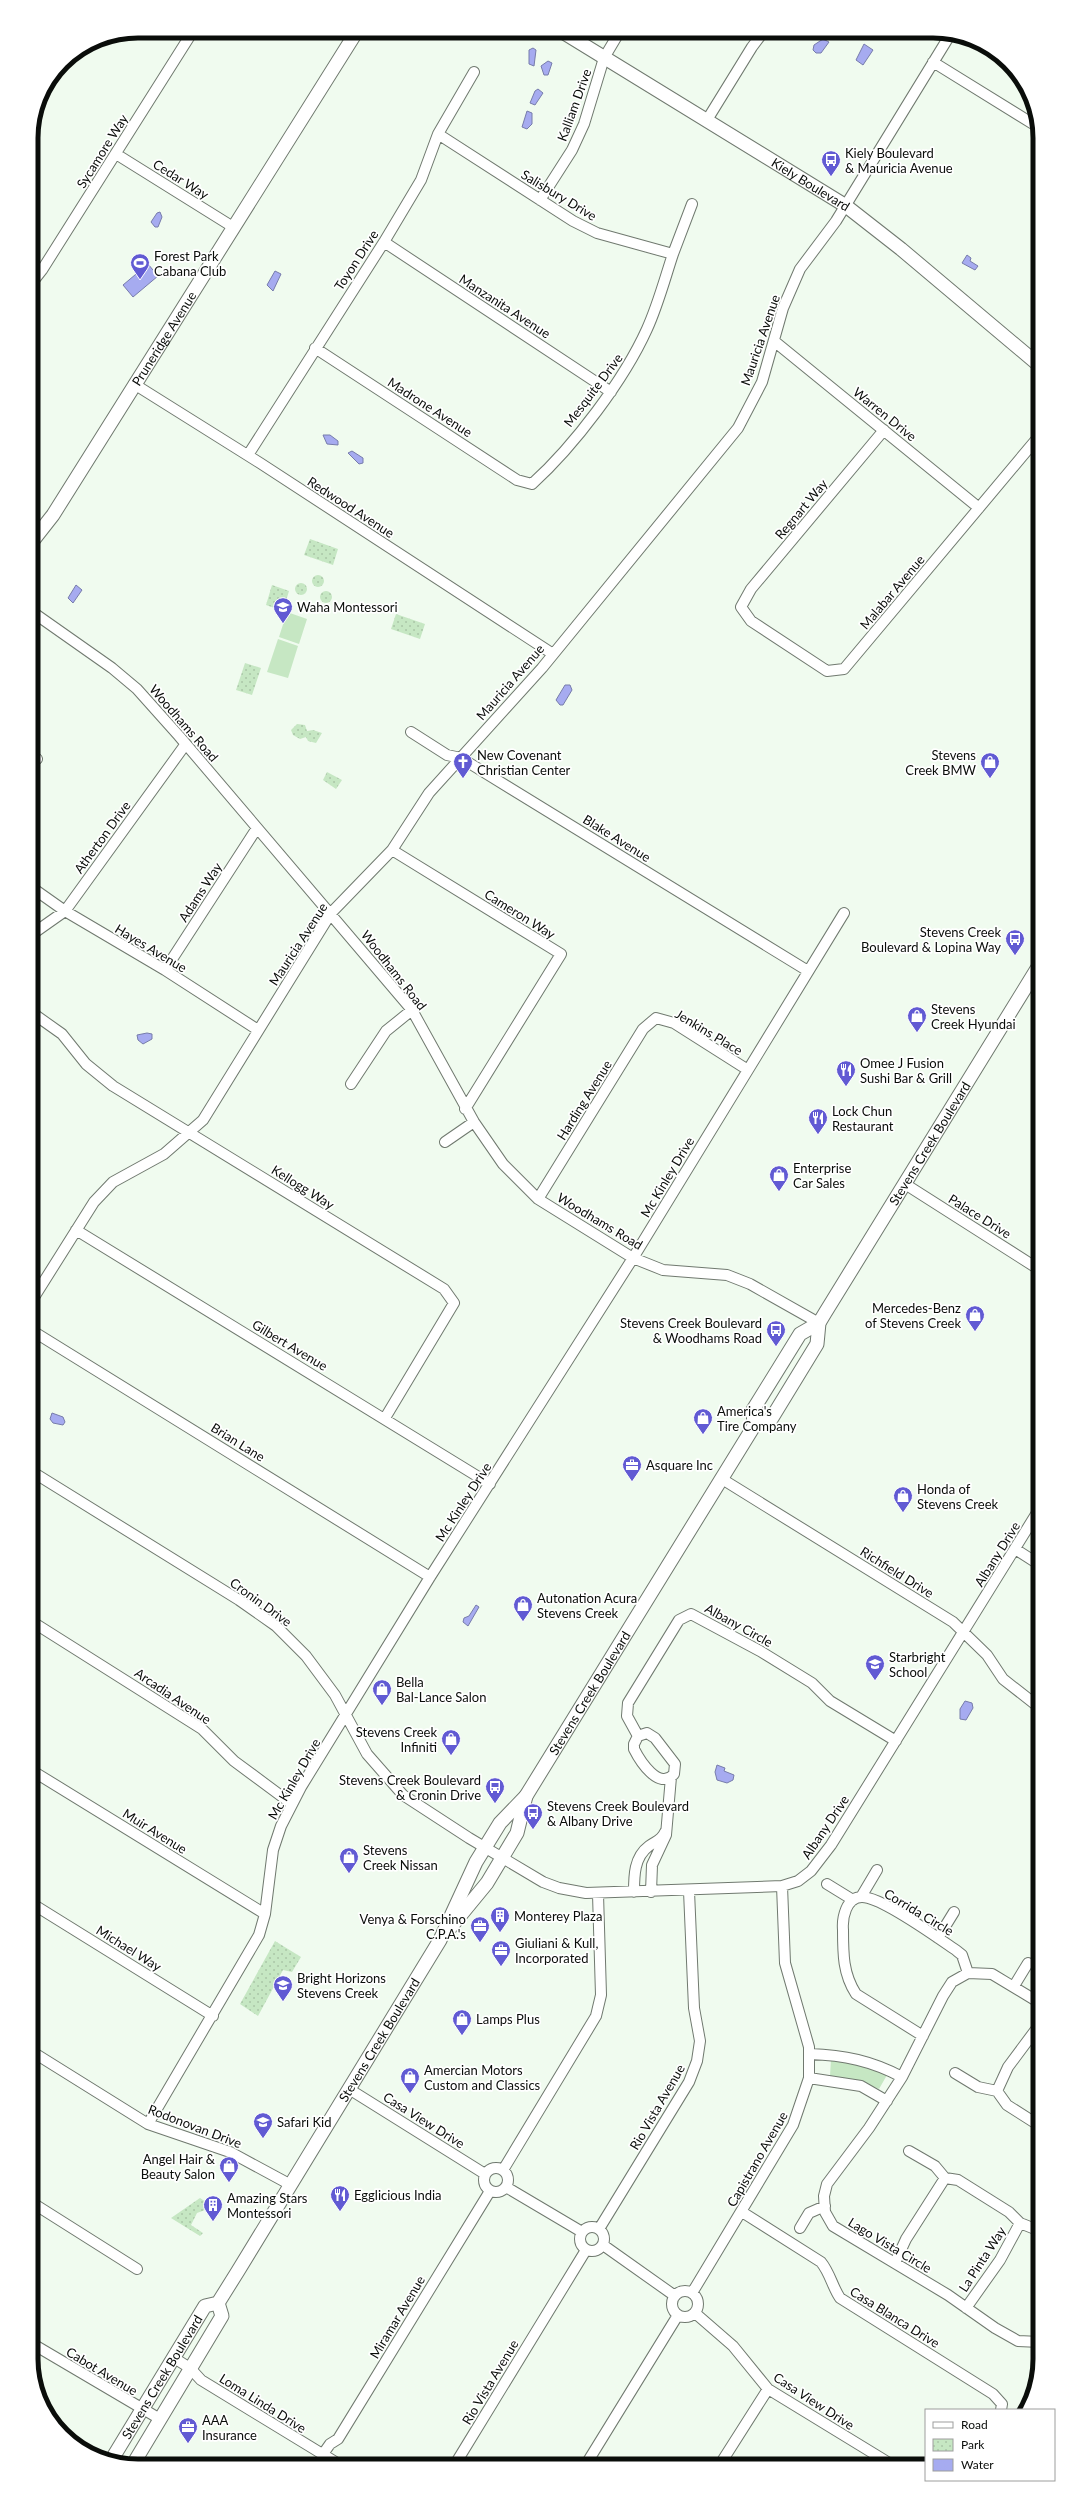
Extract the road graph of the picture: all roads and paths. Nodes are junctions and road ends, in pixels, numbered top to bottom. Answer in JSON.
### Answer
{"nodes":[{"id":1,"x":189,"y":38,"type":"edge"},
{"id":2,"x":353,"y":38,"type":"edge"},
{"id":3,"x":572,"y":38,"type":"edge"},
{"id":4,"x":616,"y":38,"type":"edge"},
{"id":5,"x":759,"y":38,"type":"edge"},
{"id":6,"x":947,"y":39,"type":"edge"},
{"id":7,"x":604,"y":58,"type":"junction"},
{"id":8,"x":933,"y":62,"type":"junction"},
{"id":9,"x":474,"y":72,"type":"dead end"},
{"id":10,"x":707,"y":120,"type":"junction"},
{"id":11,"x":1032,"y":124,"type":"edge"},
{"id":12,"x":438,"y":134,"type":"junction"},
{"id":13,"x":116,"y":154,"type":"junction"},
{"id":14,"x":540,"y":200,"type":"junction"},
{"id":15,"x":692,"y":204,"type":"dead end"},
{"id":16,"x":846,"y":206,"type":"junction"},
{"id":17,"x":233,"y":227,"type":"junction"},
{"id":18,"x":384,"y":242,"type":"junction"},
{"id":19,"x":673,"y":254,"type":"junction"},
{"id":20,"x":38,"y":275,"type":"edge"},
{"id":21,"x":774,"y":341,"type":"junction"},
{"id":22,"x":315,"y":348,"type":"junction"},
{"id":23,"x":1033,"y":360,"type":"edge"},
{"id":24,"x":134,"y":384,"type":"junction"},
{"id":25,"x":611,"y":392,"type":"junction"},
{"id":26,"x":884,"y":430,"type":"junction"},
{"id":27,"x":1033,"y":443,"type":"edge"},
{"id":28,"x":248,"y":455,"type":"junction"},
{"id":29,"x":532,"y":484,"type":"joint"},
{"id":30,"x":979,"y":508,"type":"junction"},
{"id":31,"x":38,"y":534,"type":"edge"},
{"id":32,"x":741,"y":607,"type":"joint"},
{"id":33,"x":38,"y":616,"type":"edge"},
{"id":34,"x":553,"y":654,"type":"junction"},
{"id":35,"x":411,"y":732,"type":"dead end"},
{"id":36,"x":185,"y":745,"type":"junction"},
{"id":37,"x":461,"y":758,"type":"junction"},
{"id":38,"x":257,"y":828,"type":"junction"},
{"id":39,"x":392,"y":850,"type":"junction"},
{"id":40,"x":38,"y":892,"type":"edge"},
{"id":41,"x":65,"y":911,"type":"junction"},
{"id":42,"x":331,"y":913,"type":"junction"},
{"id":43,"x":844,"y":913,"type":"dead end"},
{"id":44,"x":38,"y":930,"type":"edge"},
{"id":45,"x":165,"y":970,"type":"junction"},
{"id":46,"x":808,"y":971,"type":"junction"},
{"id":47,"x":1033,"y":975,"type":"edge"},
{"id":48,"x":412,"y":1010,"type":"junction"},
{"id":49,"x":38,"y":1017,"type":"edge"},
{"id":50,"x":656,"y":1018,"type":"joint"},
{"id":51,"x":258,"y":1030,"type":"junction"},
{"id":52,"x":748,"y":1070,"type":"junction"},
{"id":53,"x":351,"y":1084,"type":"dead end"},
{"id":54,"x":465,"y":1109,"type":"junction"},
{"id":55,"x":474,"y":1122,"type":"junction"},
{"id":56,"x":189,"y":1132,"type":"junction"},
{"id":57,"x":445,"y":1142,"type":"dead end"},
{"id":58,"x":905,"y":1184,"type":"junction"},
{"id":59,"x":538,"y":1199,"type":"junction"},
{"id":60,"x":76,"y":1230,"type":"junction"},
{"id":61,"x":633,"y":1258,"type":"junction"},
{"id":62,"x":1033,"y":1266,"type":"edge"},
{"id":63,"x":38,"y":1291,"type":"edge"},
{"id":64,"x":819,"y":1323,"type":"junction"},
{"id":65,"x":38,"y":1334,"type":"edge"},
{"id":66,"x":385,"y":1418,"type":"junction"},
{"id":67,"x":754,"y":1426,"type":"junction"},
{"id":68,"x":38,"y":1475,"type":"edge"},
{"id":69,"x":722,"y":1479,"type":"junction"},
{"id":70,"x":490,"y":1484,"type":"junction"},
{"id":71,"x":1033,"y":1519,"type":"edge"},
{"id":72,"x":1015,"y":1549,"type":"junction"},
{"id":73,"x":1033,"y":1560,"type":"edge"},
{"id":74,"x":430,"y":1577,"type":"junction"},
{"id":75,"x":38,"y":1625,"type":"edge"},
{"id":76,"x":963,"y":1633,"type":"junction"},
{"id":77,"x":1033,"y":1703,"type":"edge"},
{"id":78,"x":347,"y":1715,"type":"junction"},
{"id":79,"x":638,"y":1736,"type":"junction"},
{"id":80,"x":896,"y":1741,"type":"junction"},
{"id":81,"x":38,"y":1774,"type":"edge"},
{"id":82,"x":671,"y":1777,"type":"junction"},
{"id":83,"x":526,"y":1796,"type":"junction"},
{"id":84,"x":292,"y":1804,"type":"junction"},
{"id":85,"x":666,"y":1830,"type":"junction"},
{"id":86,"x":649,"y":1846,"type":"junction"},
{"id":87,"x":485,"y":1847,"type":"junction"},
{"id":88,"x":658,"y":1853,"type":"junction"},
{"id":89,"x":502,"y":1858,"type":"junction"},
{"id":90,"x":877,"y":1870,"type":"dead end"},
{"id":91,"x":827,"y":1884,"type":"dead end"},
{"id":92,"x":782,"y":1886,"type":"junction"},
{"id":93,"x":689,"y":1890,"type":"junction"},
{"id":94,"x":634,"y":1892,"type":"junction"},
{"id":95,"x":651,"y":1892,"type":"junction"},
{"id":96,"x":598,"y":1894,"type":"junction"},
{"id":97,"x":857,"y":1898,"type":"junction"},
{"id":98,"x":38,"y":1907,"type":"edge"},
{"id":99,"x":954,"y":1912,"type":"dead end"},
{"id":100,"x":265,"y":1914,"type":"junction"},
{"id":101,"x":938,"y":1938,"type":"junction"},
{"id":102,"x":440,"y":1940,"type":"junction"},
{"id":103,"x":1028,"y":1963,"type":"dead end"},
{"id":104,"x":968,"y":1972,"type":"junction"},
{"id":105,"x":1014,"y":1986,"type":"junction"},
{"id":106,"x":1033,"y":1998,"type":"edge"},
{"id":107,"x":213,"y":2016,"type":"junction"},
{"id":108,"x":1033,"y":2033,"type":"edge"},
{"id":109,"x":923,"y":2036,"type":"junction"},
{"id":110,"x":810,"y":2054,"type":"junction"},
{"id":111,"x":38,"y":2055,"type":"edge"},
{"id":112,"x":955,"y":2073,"type":"dead end"},
{"id":113,"x":809,"y":2078,"type":"junction"},
{"id":114,"x":902,"y":2078,"type":"junction"},
{"id":115,"x":349,"y":2088,"type":"junction"},
{"id":116,"x":997,"y":2091,"type":"junction"},
{"id":117,"x":887,"y":2101,"type":"junction"},
{"id":118,"x":1033,"y":2122,"type":"edge"},
{"id":119,"x":148,"y":2124,"type":"junction"},
{"id":120,"x":910,"y":2151,"type":"dead end"},
{"id":121,"x":502,"y":2170,"type":"junction"},
{"id":122,"x":485,"y":2174,"type":"junction"},
{"id":123,"x":945,"y":2178,"type":"junction"},
{"id":124,"x":291,"y":2185,"type":"junction"},
{"id":125,"x":506,"y":2187,"type":"junction"},
{"id":126,"x":490,"y":2191,"type":"junction"},
{"id":127,"x":38,"y":2206,"type":"edge"},
{"id":128,"x":825,"y":2206,"type":"junction"},
{"id":129,"x":742,"y":2212,"type":"junction"},
{"id":130,"x":1020,"y":2223,"type":"junction"},
{"id":131,"x":800,"y":2228,"type":"dead end"},
{"id":132,"x":1033,"y":2228,"type":"edge"},
{"id":133,"x":598,"y":2229,"type":"junction"},
{"id":134,"x":582,"y":2232,"type":"junction"},
{"id":135,"x":603,"y":2245,"type":"junction"},
{"id":136,"x":586,"y":2250,"type":"junction"},
{"id":137,"x":895,"y":2263,"type":"junction"},
{"id":138,"x":137,"y":2269,"type":"dead end"},
{"id":139,"x":692,"y":2293,"type":"junction"},
{"id":140,"x":675,"y":2296,"type":"junction"},
{"id":141,"x":218,"y":2304,"type":"junction"},
{"id":142,"x":966,"y":2308,"type":"junction"},
{"id":143,"x":696,"y":2313,"type":"junction"},
{"id":144,"x":678,"y":2315,"type":"junction"},
{"id":145,"x":1033,"y":2342,"type":"edge"},
{"id":146,"x":38,"y":2347,"type":"edge"},
{"id":147,"x":174,"y":2358,"type":"junction"},
{"id":148,"x":190,"y":2368,"type":"junction"},
{"id":149,"x":768,"y":2390,"type":"junction"},
{"id":150,"x":1001,"y":2409,"type":"edge"},
{"id":151,"x":143,"y":2410,"type":"junction"},
{"id":152,"x":160,"y":2419,"type":"junction"},
{"id":153,"x":323,"y":2454,"type":"junction"},
{"id":154,"x":114,"y":2456,"type":"edge"},
{"id":155,"x":136,"y":2459,"type":"edge"},
{"id":156,"x":331,"y":2459,"type":"edge"},
{"id":157,"x":458,"y":2459,"type":"edge"},
{"id":158,"x":590,"y":2459,"type":"edge"},
{"id":159,"x":724,"y":2459,"type":"edge"},
{"id":160,"x":882,"y":2459,"type":"edge"}],
"edges":[{"from":1,"to":13,"type":"street","name":"Sycamore Way"},
{"from":2,"to":17,"type":"main road","name":"Pruneridge Avenue"},
{"from":3,"to":7,"type":"main road","name":"Kiely Boulevard"},
{"from":4,"to":7,"type":"street","name":"Kalliam Drive"},
{"from":5,"to":10,"type":"street"},
{"from":6,"to":8,"type":"street","name":"Mauricia Avenue"},
{"from":7,"to":10,"type":"main road","name":"Kiely Boulevard"},
{"from":7,"to":14,"type":"street","name":"Kalliam Drive"},
{"from":8,"to":11,"type":"street"},
{"from":8,"to":16,"type":"street","name":"Mauricia Avenue"},
{"from":9,"to":12,"type":"street","name":"Toyon Drive"},
{"from":10,"to":16,"type":"main road","name":"Kiely Boulevard"},
{"from":12,"to":14,"type":"street","name":"Salisbury Drive"},
{"from":12,"to":18,"type":"street","name":"Toyon Drive"},
{"from":13,"to":17,"type":"street","name":"Cedar Way"},
{"from":13,"to":20,"type":"street","name":"Sycamore Way"},
{"from":14,"to":19,"type":"street","name":"Salisbury Drive"},
{"from":15,"to":19,"type":"street"},
{"from":16,"to":21,"type":"street","name":"Mauricia Avenue"},
{"from":16,"to":23,"type":"main road","name":"Kiely Boulevard"},
{"from":17,"to":24,"type":"main road","name":"Pruneridge Avenue"},
{"from":18,"to":22,"type":"street","name":"Toyon Drive"},
{"from":18,"to":25,"type":"street","name":"Manzanita Avenue"},
{"from":19,"to":25,"type":"street","name":"Mesquite Drive"},
{"from":21,"to":26,"type":"street","name":"Warren Drive"},
{"from":21,"to":34,"type":"street","name":"Mauricia Avenue"},
{"from":22,"to":28,"type":"street","name":"Toyon Drive"},
{"from":22,"to":29,"type":"street","name":"Madrone Avenue"},
{"from":24,"to":28,"type":"street","name":"Redwood Avenue"},
{"from":24,"to":31,"type":"main road","name":"Pruneridge Avenue"},
{"from":25,"to":29,"type":"street","name":"Mesquite Drive"},
{"from":26,"to":30,"type":"street","name":"Warren Drive"},
{"from":26,"to":32,"type":"street","name":"Regnart Way"},
{"from":27,"to":30,"type":"street","name":"Malabar Avenue"},
{"from":28,"to":34,"type":"street","name":"Redwood Avenue"},
{"from":30,"to":32,"type":"street","name":"Malabar Avenue"},
{"from":33,"to":36,"type":"street","name":"Woodhams Road"},
{"from":34,"to":37,"type":"street","name":"Mauricia Avenue"},
{"from":35,"to":37,"type":"street","name":"Blake Avenue"},
{"from":36,"to":38,"type":"street","name":"Woodhams Road"},
{"from":36,"to":41,"type":"street","name":"Atherton Drive"},
{"from":37,"to":39,"type":"street","name":"Mauricia Avenue"},
{"from":37,"to":46,"type":"street","name":"Blake Avenue"},
{"from":38,"to":42,"type":"street","name":"Woodhams Road"},
{"from":38,"to":45,"type":"street","name":"Adams Way"},
{"from":39,"to":42,"type":"street","name":"Mauricia Avenue"},
{"from":39,"to":54,"type":"street","name":"Cameron Way"},
{"from":40,"to":41,"type":"street","name":"Hayes Avenue"},
{"from":41,"to":44,"type":"street","name":"Atherton Drive"},
{"from":41,"to":45,"type":"street","name":"Hayes Avenue"},
{"from":42,"to":48,"type":"street","name":"Woodhams Road"},
{"from":42,"to":51,"type":"street","name":"Mauricia Avenue"},
{"from":43,"to":46,"type":"street","name":"Mc Kinley Drive"},
{"from":45,"to":51,"type":"street","name":"Hayes Avenue"},
{"from":46,"to":52,"type":"street","name":"Mc Kinley Drive"},
{"from":47,"to":58,"type":"main road","name":"Stevens Creek Boulevard"},
{"from":48,"to":53,"type":"street"},
{"from":48,"to":54,"type":"street","name":"Woodhams Road"},
{"from":49,"to":56,"type":"street","name":"Kellogg Way"},
{"from":50,"to":52,"type":"street","name":"Jenkins Place"},
{"from":50,"to":59,"type":"street","name":"Harding Avenue"},
{"from":51,"to":56,"type":"street","name":"Mauricia Avenue"},
{"from":52,"to":61,"type":"street","name":"Mc Kinley Drive"},
{"from":54,"to":55,"type":"street","name":"Woodhams Road"},
{"from":55,"to":57,"type":"street"},
{"from":55,"to":59,"type":"street","name":"Woodhams Road"},
{"from":56,"to":60,"type":"street","name":"Mauricia Avenue"},
{"from":56,"to":66,"type":"street","name":"Kellogg Way"},
{"from":58,"to":62,"type":"street","name":"Palace Drive"},
{"from":58,"to":64,"type":"main road","name":"Stevens Creek Boulevard"},
{"from":59,"to":61,"type":"street","name":"Woodhams Road"},
{"from":60,"to":63,"type":"street","name":"Mauricia Avenue"},
{"from":60,"to":66,"type":"street","name":"Gilbert Avenue"},
{"from":61,"to":64,"type":"street","name":"Woodhams Road"},
{"from":61,"to":70,"type":"street","name":"Mc Kinley Drive"},
{"from":64,"to":67,"type":"main road","name":"Stevens Creek Boulevard"},
{"from":64,"to":67,"type":"main road","name":"Stevens Creek Boulevard"},
{"from":65,"to":74,"type":"street","name":"Brian Lane"},
{"from":66,"to":70,"type":"street","name":"Gilbert Avenue"},
{"from":67,"to":69,"type":"main road","name":"Stevens Creek Boulevard"},
{"from":68,"to":78,"type":"street","name":"Cronin Drive"},
{"from":69,"to":76,"type":"street","name":"Richfield Drive"},
{"from":69,"to":83,"type":"main road","name":"Stevens Creek Boulevard"},
{"from":70,"to":74,"type":"street","name":"Mc Kinley Drive"},
{"from":71,"to":72,"type":"street","name":"Albany Drive"},
{"from":72,"to":73,"type":"street"},
{"from":72,"to":76,"type":"street","name":"Albany Drive"},
{"from":74,"to":78,"type":"street","name":"Mc Kinley Drive"},
{"from":75,"to":84,"type":"street","name":"Arcadia Avenue"},
{"from":76,"to":77,"type":"street","name":"Richfield Drive"},
{"from":76,"to":80,"type":"street","name":"Albany Drive"},
{"from":78,"to":84,"type":"street","name":"Mc Kinley Drive"},
{"from":78,"to":87,"type":"street","name":"Cronin Drive"},
{"from":79,"to":80,"type":"street","name":"Albany Circle"},
{"from":79,"to":82,"type":"street","name":"Albany Circle"},
{"from":79,"to":82,"type":"street"},
{"from":80,"to":92,"type":"street","name":"Albany Drive"},
{"from":81,"to":100,"type":"street","name":"Muir Avenue"},
{"from":82,"to":85,"type":"street"},
{"from":83,"to":87,"type":"main road","name":"Stevens Creek Boulevard"},
{"from":83,"to":89,"type":"main road","name":"Stevens Creek Boulevard"},
{"from":84,"to":100,"type":"street","name":"Mc Kinley Drive"},
{"from":85,"to":86,"type":"street"},
{"from":85,"to":88,"type":"street"},
{"from":86,"to":88,"type":"street"},
{"from":86,"to":94,"type":"street"},
{"from":87,"to":89,"type":"street","name":"Albany Drive"},
{"from":87,"to":102,"type":"main road","name":"Stevens Creek Boulevard"},
{"from":88,"to":95,"type":"street"},
{"from":89,"to":96,"type":"street","name":"Albany Drive"},
{"from":89,"to":102,"type":"main road","name":"Stevens Creek Boulevard"},
{"from":90,"to":97,"type":"street"},
{"from":91,"to":97,"type":"street","name":"Corrida Circle"},
{"from":92,"to":93,"type":"street","name":"Albany Drive"},
{"from":92,"to":110,"type":"street","name":"Capistrano Avenue"},
{"from":93,"to":95,"type":"street","name":"Albany Drive"},
{"from":93,"to":133,"type":"street","name":"Rio Vista Avenue"},
{"from":94,"to":95,"type":"street","name":"Albany Drive"},
{"from":94,"to":96,"type":"street","name":"Albany Drive"},
{"from":96,"to":121,"type":"street"},
{"from":97,"to":101,"type":"street","name":"Corrida Circle"},
{"from":97,"to":109,"type":"street"},
{"from":98,"to":107,"type":"street","name":"Michael Way"},
{"from":99,"to":101,"type":"street"},
{"from":100,"to":107,"type":"street","name":"Mc Kinley Drive"},
{"from":101,"to":104,"type":"street","name":"Corrida Circle"},
{"from":102,"to":115,"type":"main road","name":"Stevens Creek Boulevard"},
{"from":103,"to":105,"type":"street"},
{"from":104,"to":105,"type":"street"},
{"from":104,"to":109,"type":"street","name":"Lago Vista Circle"},
{"from":105,"to":106,"type":"street"},
{"from":107,"to":119,"type":"street","name":"Mc Kinley Drive"},
{"from":108,"to":116,"type":"street"},
{"from":109,"to":114,"type":"street","name":"Lago Vista Circle"},
{"from":110,"to":113,"type":"street","name":"Capistrano Avenue"},
{"from":110,"to":114,"type":"street"},
{"from":111,"to":119,"type":"street","name":"Rodonovan Drive"},
{"from":112,"to":116,"type":"street"},
{"from":113,"to":117,"type":"street"},
{"from":113,"to":129,"type":"street","name":"Capistrano Avenue"},
{"from":114,"to":117,"type":"street","name":"Lago Vista Circle"},
{"from":115,"to":122,"type":"street","name":"Casa View Drive"},
{"from":115,"to":124,"type":"main road","name":"Stevens Creek Boulevard"},
{"from":116,"to":118,"type":"street"},
{"from":117,"to":128,"type":"street","name":"Lago Vista Circle"},
{"from":119,"to":124,"type":"street","name":"Rodonovan Drive"},
{"from":120,"to":123,"type":"street"},
{"from":121,"to":122,"type":"street"},
{"from":121,"to":125,"type":"street"},
{"from":122,"to":126,"type":"street"},
{"from":123,"to":130,"type":"street"},
{"from":123,"to":137,"type":"street"},
{"from":124,"to":141,"type":"main road","name":"Stevens Creek Boulevard"},
{"from":125,"to":126,"type":"street"},
{"from":125,"to":134,"type":"street"},
{"from":126,"to":153,"type":"street","name":"Miramar Avenue"},
{"from":127,"to":138,"type":"street"},
{"from":128,"to":131,"type":"street"},
{"from":128,"to":137,"type":"street","name":"Lago Vista Circle"},
{"from":129,"to":139,"type":"street","name":"Capistrano Avenue"},
{"from":129,"to":150,"type":"street","name":"Casa Blanca Drive"},
{"from":130,"to":132,"type":"street"},
{"from":130,"to":142,"type":"street","name":"La Pinta Way"},
{"from":133,"to":134,"type":"street"},
{"from":133,"to":135,"type":"street"},
{"from":134,"to":136,"type":"street"},
{"from":135,"to":136,"type":"street"},
{"from":135,"to":140,"type":"street"},
{"from":136,"to":157,"type":"street","name":"Rio Vista Avenue"},
{"from":137,"to":142,"type":"street","name":"Lago Vista Circle"},
{"from":139,"to":140,"type":"street"},
{"from":139,"to":143,"type":"street"},
{"from":140,"to":144,"type":"street"},
{"from":141,"to":147,"type":"main road","name":"Stevens Creek Boulevard"},
{"from":141,"to":148,"type":"main road","name":"Stevens Creek Boulevard"},
{"from":142,"to":145,"type":"street","name":"Lago Vista Circle"},
{"from":143,"to":144,"type":"street"},
{"from":143,"to":149,"type":"street","name":"Casa View Drive"},
{"from":144,"to":158,"type":"street"},
{"from":146,"to":151,"type":"street","name":"Cabot Avenue"},
{"from":147,"to":148,"type":"street","name":"Loma Linda Drive"},
{"from":147,"to":151,"type":"main road","name":"Stevens Creek Boulevard"},
{"from":148,"to":152,"type":"main road","name":"Stevens Creek Boulevard"},
{"from":148,"to":153,"type":"street","name":"Loma Linda Drive"},
{"from":149,"to":159,"type":"street"},
{"from":149,"to":160,"type":"street","name":"Casa View Drive"},
{"from":151,"to":152,"type":"street","name":"Cabot Avenue"},
{"from":151,"to":154,"type":"main road","name":"Stevens Creek Boulevard"},
{"from":152,"to":155,"type":"main road","name":"Stevens Creek Boulevard"},
{"from":153,"to":156,"type":"street","name":"Loma Linda Drive"}]}
